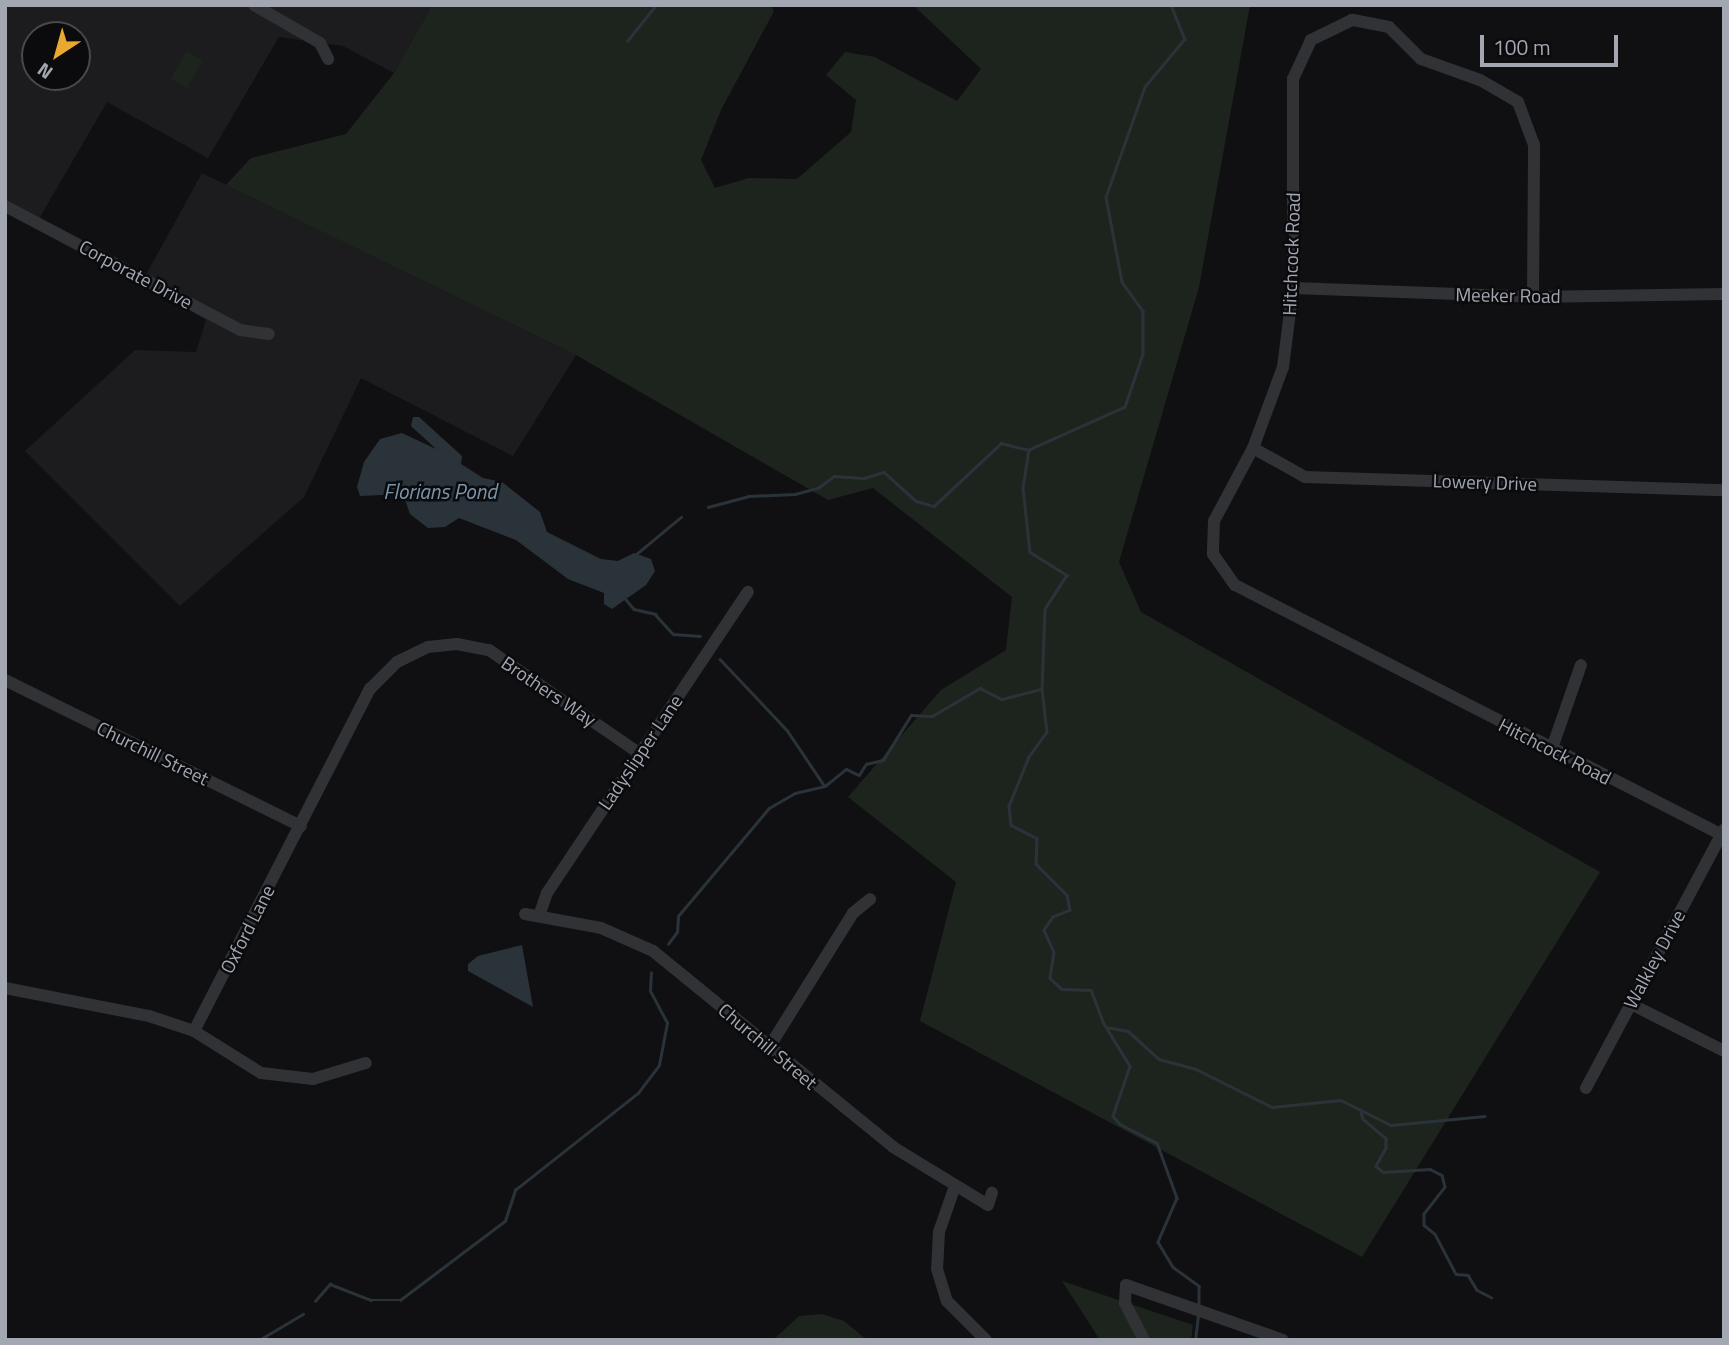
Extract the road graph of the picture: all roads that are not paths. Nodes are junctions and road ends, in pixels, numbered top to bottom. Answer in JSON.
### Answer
{"nodes":[{"id":1,"x":254,"y":5,"type":"edge"},
{"id":2,"x":328,"y":59,"type":"dead end"},
{"id":3,"x":5,"y":205,"type":"edge"},
{"id":4,"x":1293,"y":288,"type":"junction"},
{"id":5,"x":1724,"y":294,"type":"edge"},
{"id":6,"x":1533,"y":297,"type":"junction"},
{"id":7,"x":269,"y":334,"type":"dead end"},
{"id":8,"x":1253,"y":448,"type":"junction"},
{"id":9,"x":1724,"y":490,"type":"edge"},
{"id":10,"x":748,"y":592,"type":"dead end"},
{"id":11,"x":1581,"y":665,"type":"dead end"},
{"id":12,"x":5,"y":680,"type":"edge"},
{"id":13,"x":1551,"y":751,"type":"junction"},
{"id":14,"x":639,"y":752,"type":"junction"},
{"id":15,"x":301,"y":826,"type":"junction"},
{"id":16,"x":1723,"y":833,"type":"edge"},
{"id":17,"x":870,"y":900,"type":"dead end"},
{"id":18,"x":525,"y":914,"type":"dead end"},
{"id":19,"x":539,"y":916,"type":"junction"},
{"id":20,"x":5,"y":988,"type":"edge"},
{"id":21,"x":1631,"y":1004,"type":"junction"},
{"id":22,"x":194,"y":1031,"type":"junction"},
{"id":23,"x":768,"y":1049,"type":"junction"},
{"id":24,"x":1724,"y":1051,"type":"edge"},
{"id":25,"x":366,"y":1062,"type":"dead end"},
{"id":26,"x":1586,"y":1088,"type":"dead end"},
{"id":27,"x":955,"y":1186,"type":"junction"},
{"id":28,"x":992,"y":1193,"type":"dead end"},
{"id":29,"x":986,"y":1340,"type":"edge"},
{"id":30,"x":1144,"y":1340,"type":"edge"},
{"id":31,"x":1283,"y":1340,"type":"edge"}],
"edges":[{"from":1,"to":2,"type":"street"},
{"from":3,"to":7,"type":"street","name":"Corporate Drive"},
{"from":4,"to":6,"type":"street","name":"Meeker Road"},
{"from":4,"to":6,"type":"street","name":"Hitchcock Road"},
{"from":4,"to":8,"type":"street","name":"Hitchcock Road"},
{"from":5,"to":6,"type":"street","name":"Meeker Road"},
{"from":8,"to":9,"type":"street","name":"Lowery Drive"},
{"from":8,"to":13,"type":"street","name":"Hitchcock Road"},
{"from":10,"to":14,"type":"street","name":"Ladyslipper Lane"},
{"from":11,"to":13,"type":"street"},
{"from":12,"to":15,"type":"street","name":"Churchill Street"},
{"from":13,"to":16,"type":"street","name":"Hitchcock Road"},
{"from":14,"to":15,"type":"street","name":"Brothers Way"},
{"from":14,"to":19,"type":"street","name":"Ladyslipper Lane"},
{"from":15,"to":22,"type":"street","name":"Oxford Lane"},
{"from":16,"to":21,"type":"street","name":"Walkley Drive"},
{"from":17,"to":23,"type":"street"},
{"from":18,"to":19,"type":"street","name":"Churchill Street"},
{"from":19,"to":23,"type":"street","name":"Churchill Street"},
{"from":20,"to":22,"type":"street"},
{"from":21,"to":24,"type":"street"},
{"from":21,"to":26,"type":"street","name":"Walkley Drive"},
{"from":22,"to":25,"type":"street"},
{"from":23,"to":27,"type":"street","name":"Churchill Street"},
{"from":27,"to":28,"type":"street","name":"Churchill Street"},
{"from":27,"to":29,"type":"street"},
{"from":30,"to":31,"type":"street"}]}
